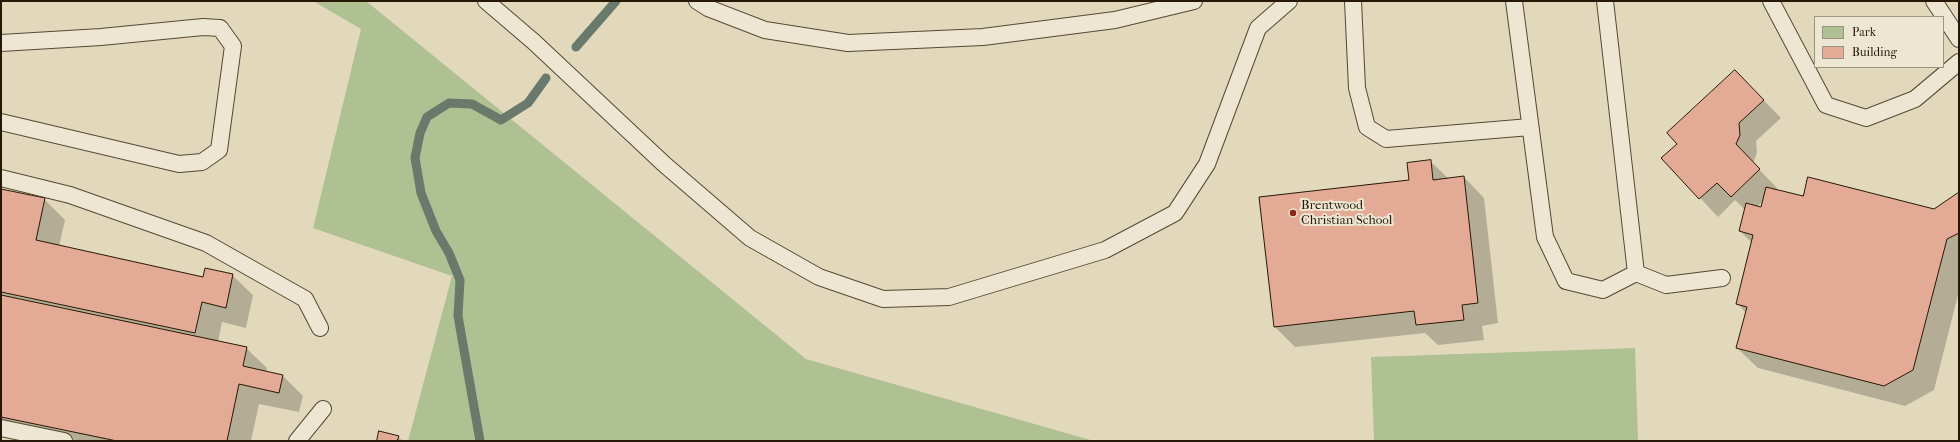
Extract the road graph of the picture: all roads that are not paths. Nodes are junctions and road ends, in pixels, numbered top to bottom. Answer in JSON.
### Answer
{"nodes":[{"id":1,"x":486,"y":1,"type":"edge"},
{"id":2,"x":697,"y":1,"type":"edge"},
{"id":3,"x":1194,"y":1,"type":"edge"},
{"id":4,"x":1289,"y":1,"type":"edge"},
{"id":5,"x":1353,"y":1,"type":"edge"},
{"id":6,"x":1514,"y":1,"type":"edge"},
{"id":7,"x":1605,"y":1,"type":"edge"},
{"id":8,"x":1771,"y":1,"type":"edge"},
{"id":9,"x":1934,"y":1,"type":"edge"},
{"id":10,"x":1944,"y":16,"type":"edge"},
{"id":11,"x":1944,"y":16,"type":"edge"},
{"id":12,"x":1959,"y":39,"type":"edge"},
{"id":13,"x":1,"y":43,"type":"edge"},
{"id":14,"x":1959,"y":62,"type":"edge"},
{"id":15,"x":1,"y":122,"type":"edge"},
{"id":16,"x":1530,"y":127,"type":"junction"},
{"id":17,"x":1,"y":178,"type":"edge"},
{"id":18,"x":1636,"y":273,"type":"junction"},
{"id":19,"x":1722,"y":278,"type":"dead end"},
{"id":20,"x":320,"y":328,"type":"dead end"},
{"id":21,"x":323,"y":409,"type":"dead end"},
{"id":22,"x":1,"y":428,"type":"edge"},
{"id":23,"x":64,"y":441,"type":"edge"},
{"id":24,"x":297,"y":441,"type":"edge"}],
"edges":[{"from":1,"to":4,"type":"lane"},
{"from":2,"to":3,"type":"lane"},
{"from":5,"to":16,"type":"lane"},
{"from":6,"to":16,"type":"lane"},
{"from":7,"to":18,"type":"lane"},
{"from":8,"to":14,"type":"lane"},
{"from":9,"to":11,"type":"lane"},
{"from":10,"to":12,"type":"lane"},
{"from":13,"to":15,"type":"lane"},
{"from":16,"to":18,"type":"lane"},
{"from":17,"to":20,"type":"lane"},
{"from":18,"to":19,"type":"lane"},
{"from":21,"to":24,"type":"lane"},
{"from":22,"to":23,"type":"lane"}]}
